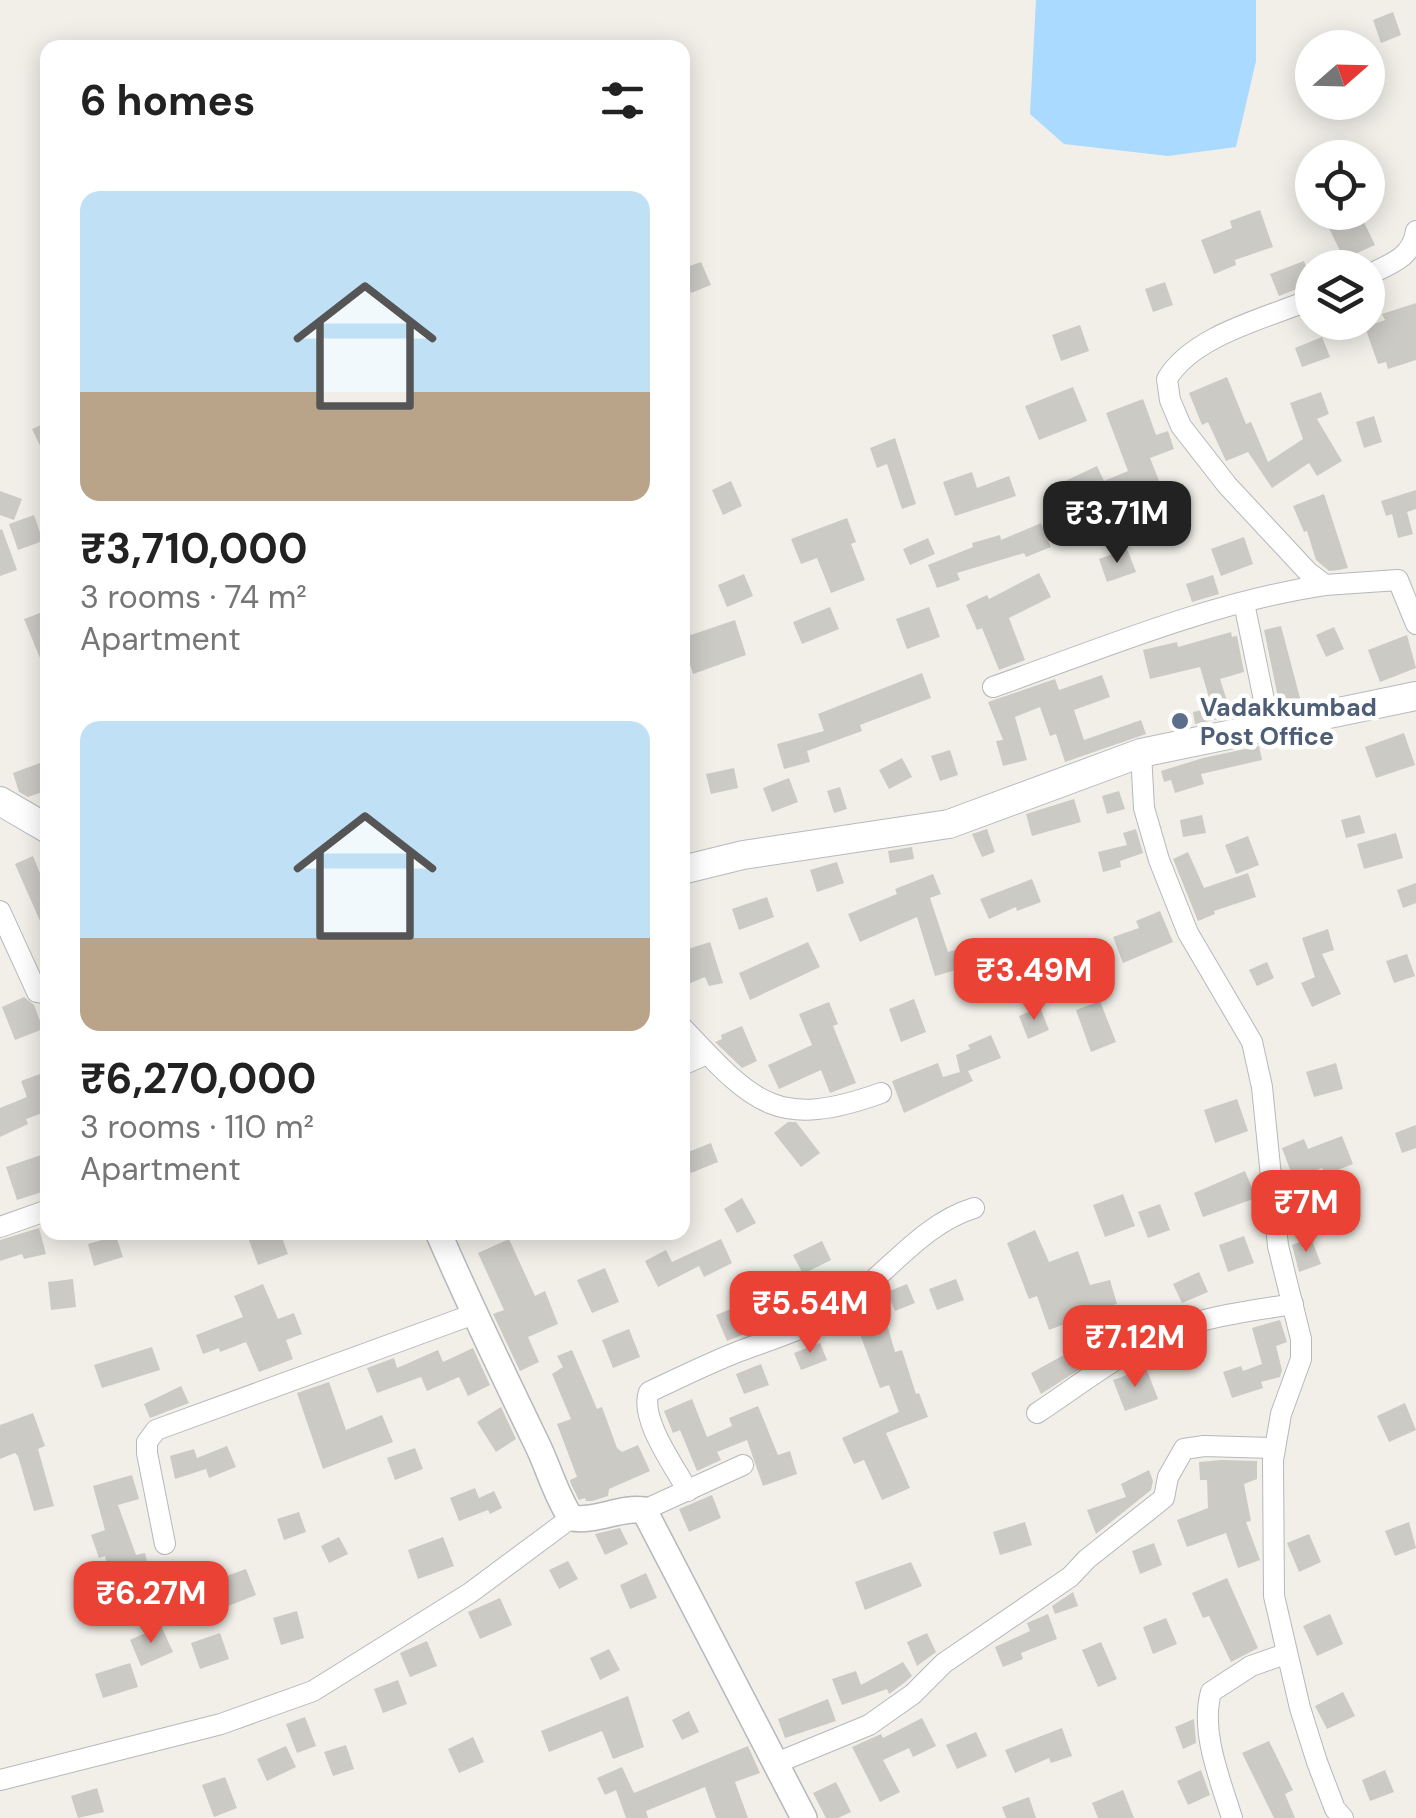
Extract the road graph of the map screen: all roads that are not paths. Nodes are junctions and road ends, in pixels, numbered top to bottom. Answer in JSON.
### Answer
{"nodes":[{"id":1,"x":1416,"y":231,"type":"edge"},
{"id":2,"x":1385,"y":266,"type":"edge"},
{"id":3,"x":1295,"y":306,"type":"edge"},
{"id":4,"x":1324,"y":585,"type":"junction"},
{"id":5,"x":1244,"y":603,"type":"junction"},
{"id":6,"x":1416,"y":624,"type":"edge"},
{"id":7,"x":993,"y":687,"type":"dead end"},
{"id":8,"x":1416,"y":696,"type":"edge"},
{"id":9,"x":1270,"y":724,"type":"junction"},
{"id":10,"x":1141,"y":753,"type":"junction"},
{"id":11,"x":0,"y":802,"type":"edge"},
{"id":12,"x":40,"y":825,"type":"edge"},
{"id":13,"x":690,"y":868,"type":"edge"},
{"id":14,"x":0,"y":911,"type":"edge"},
{"id":15,"x":40,"y":993,"type":"edge"},
{"id":16,"x":690,"y":1035,"type":"edge"},
{"id":17,"x":708,"y":1054,"type":"junction"},
{"id":18,"x":690,"y":1062,"type":"edge"},
{"id":19,"x":881,"y":1093,"type":"dead end"},
{"id":20,"x":974,"y":1208,"type":"dead end"},
{"id":21,"x":40,"y":1213,"type":"edge"},
{"id":22,"x":0,"y":1227,"type":"edge"},
{"id":23,"x":442,"y":1240,"type":"edge"},
{"id":24,"x":1294,"y":1304,"type":"junction"},
{"id":25,"x":474,"y":1314,"type":"junction"},
{"id":26,"x":1036,"y":1412,"type":"dead end"},
{"id":27,"x":1275,"y":1448,"type":"junction"},
{"id":28,"x":743,"y":1464,"type":"dead end"},
{"id":29,"x":688,"y":1490,"type":"junction"},
{"id":30,"x":644,"y":1510,"type":"junction"},
{"id":31,"x":571,"y":1518,"type":"junction"},
{"id":32,"x":164,"y":1544,"type":"dead end"},
{"id":33,"x":1286,"y":1654,"type":"junction"},
{"id":34,"x":774,"y":1764,"type":"junction"},
{"id":35,"x":0,"y":1780,"type":"edge"},
{"id":36,"x":804,"y":1818,"type":"edge"},
{"id":37,"x":1232,"y":1818,"type":"edge"},
{"id":38,"x":1343,"y":1818,"type":"edge"}],
"edges":[{"from":1,"to":2,"type":"street"},
{"from":3,"to":4,"type":"street"},
{"from":4,"to":5,"type":"street"},
{"from":4,"to":6,"type":"street"},
{"from":5,"to":7,"type":"street"},
{"from":5,"to":9,"type":"street"},
{"from":8,"to":9,"type":"main road"},
{"from":9,"to":10,"type":"main road"},
{"from":10,"to":13,"type":"main road"},
{"from":10,"to":24,"type":"street"},
{"from":11,"to":12,"type":"main road"},
{"from":14,"to":15,"type":"street"},
{"from":16,"to":17,"type":"street"},
{"from":17,"to":18,"type":"street"},
{"from":17,"to":19,"type":"street"},
{"from":20,"to":29,"type":"street"},
{"from":21,"to":22,"type":"street"},
{"from":23,"to":25,"type":"street"},
{"from":24,"to":26,"type":"street"},
{"from":24,"to":27,"type":"street"},
{"from":25,"to":31,"type":"street"},
{"from":25,"to":32,"type":"street"},
{"from":27,"to":33,"type":"street"},
{"from":27,"to":34,"type":"street"},
{"from":28,"to":29,"type":"street"},
{"from":29,"to":30,"type":"street"},
{"from":30,"to":31,"type":"street"},
{"from":30,"to":34,"type":"street"},
{"from":31,"to":35,"type":"street"},
{"from":33,"to":37,"type":"street"},
{"from":33,"to":38,"type":"street"},
{"from":34,"to":36,"type":"street"}]}
